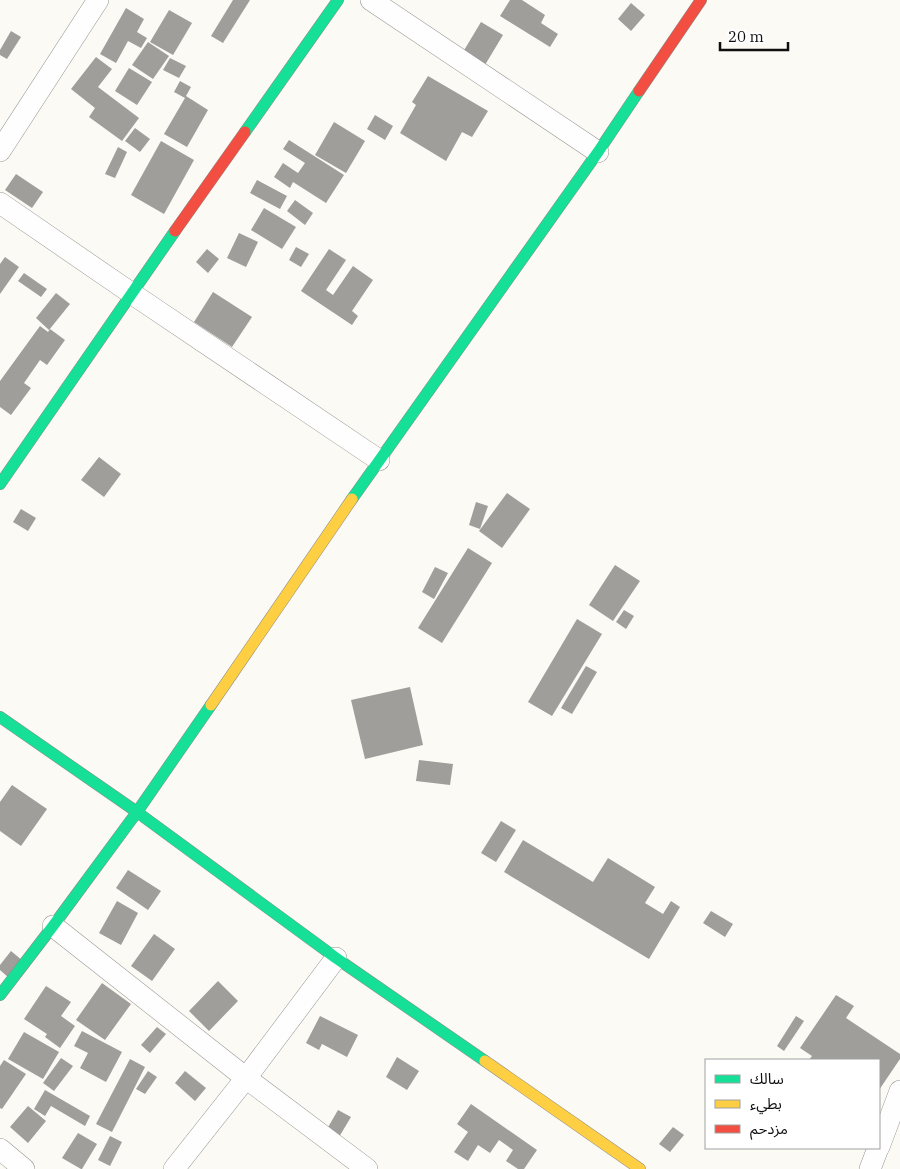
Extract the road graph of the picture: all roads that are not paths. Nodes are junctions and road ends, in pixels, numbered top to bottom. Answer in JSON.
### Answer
{"nodes":[{"id":1,"x":98,"y":0,"type":"edge"},
{"id":2,"x":338,"y":0,"type":"edge"},
{"id":3,"x":371,"y":0,"type":"edge"},
{"id":4,"x":701,"y":0,"type":"edge"},
{"id":5,"x":0,"y":151,"type":"edge"},
{"id":6,"x":598,"y":152,"type":"junction"},
{"id":7,"x":0,"y":203,"type":"edge"},
{"id":8,"x":130,"y":293,"type":"junction"},
{"id":9,"x":379,"y":460,"type":"junction"},
{"id":10,"x":0,"y":484,"type":"edge"},
{"id":11,"x":0,"y":717,"type":"edge"},
{"id":12,"x":137,"y":812,"type":"junction"},
{"id":13,"x":53,"y":926,"type":"junction"},
{"id":14,"x":336,"y":958,"type":"junction"},
{"id":15,"x":0,"y":994,"type":"edge"},
{"id":16,"x":246,"y":1078,"type":"junction"},
{"id":17,"x":900,"y":1091,"type":"edge"},
{"id":18,"x":880,"y":1144,"type":"edge"},
{"id":19,"x":0,"y":1149,"type":"edge"},
{"id":20,"x":878,"y":1149,"type":"edge"},
{"id":21,"x":24,"y":1169,"type":"edge"},
{"id":22,"x":174,"y":1169,"type":"edge"},
{"id":23,"x":367,"y":1169,"type":"edge"},
{"id":24,"x":640,"y":1169,"type":"edge"},
{"id":25,"x":870,"y":1169,"type":"edge"}],
"edges":[{"from":1,"to":5,"type":"street"},
{"from":2,"to":8,"type":"street"},
{"from":3,"to":6,"type":"street"},
{"from":4,"to":6,"type":"street"},
{"from":6,"to":9,"type":"street"},
{"from":7,"to":8,"type":"street"},
{"from":8,"to":9,"type":"street"},
{"from":8,"to":10,"type":"street"},
{"from":9,"to":12,"type":"street"},
{"from":11,"to":12,"type":"street"},
{"from":12,"to":13,"type":"street"},
{"from":12,"to":14,"type":"street"},
{"from":13,"to":15,"type":"street"},
{"from":13,"to":16,"type":"street"},
{"from":14,"to":16,"type":"street"},
{"from":14,"to":24,"type":"street"},
{"from":16,"to":22,"type":"street"},
{"from":16,"to":23,"type":"street"},
{"from":17,"to":18,"type":"street"},
{"from":19,"to":21,"type":"street"},
{"from":20,"to":25,"type":"street"}]}
